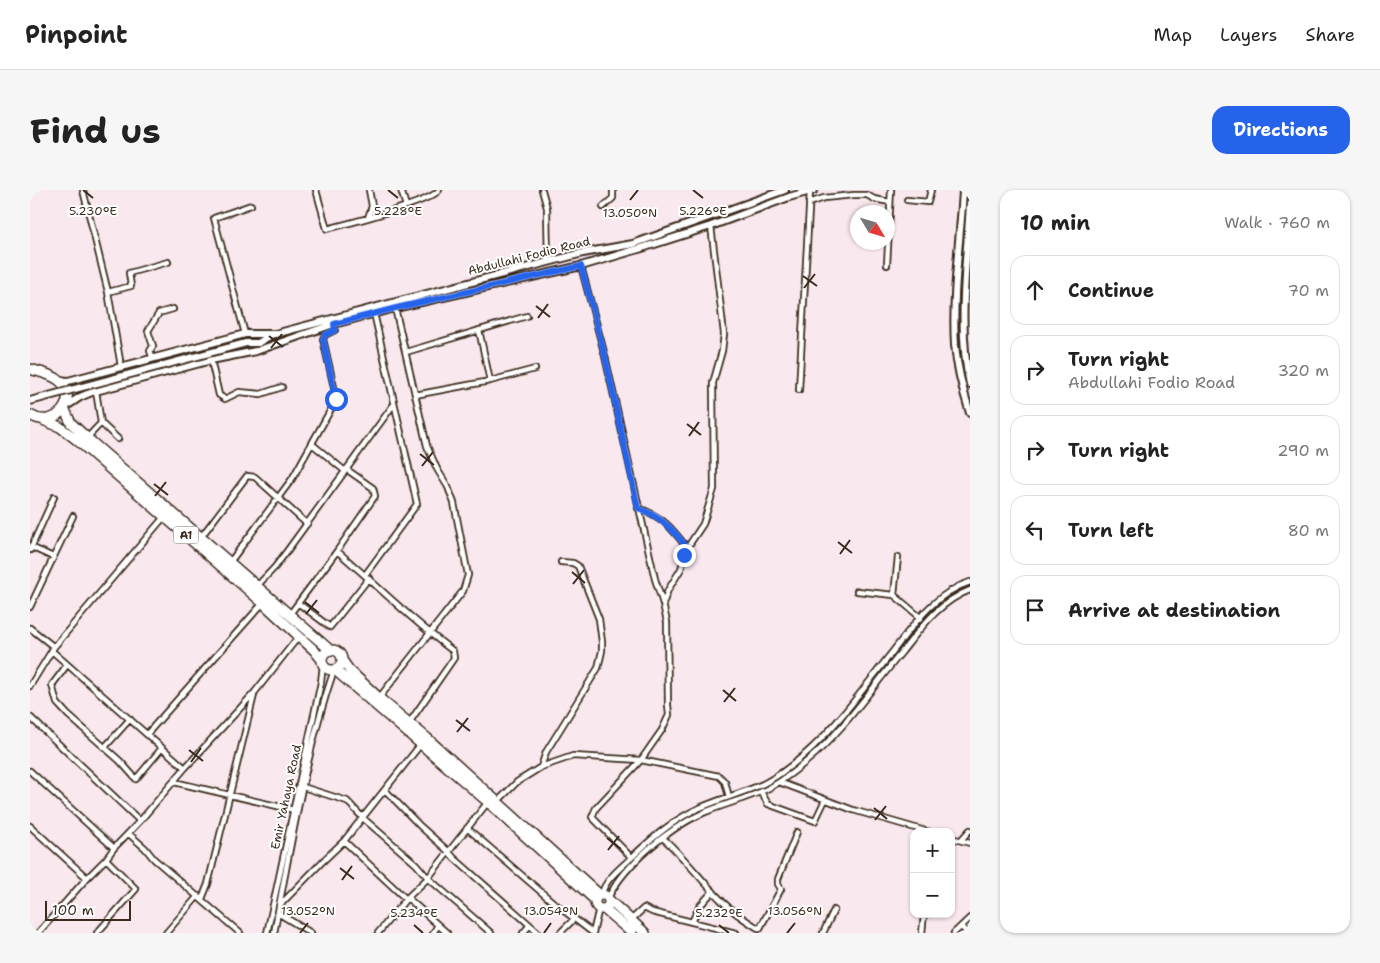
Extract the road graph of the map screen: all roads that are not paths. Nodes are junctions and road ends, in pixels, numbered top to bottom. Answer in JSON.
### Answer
{"nodes":[{"id":1,"x":82,"y":190,"type":"edge"},
{"id":2,"x":316,"y":190,"type":"edge"},
{"id":3,"x":369,"y":190,"type":"edge"},
{"id":4,"x":401,"y":190,"type":"edge"},
{"id":5,"x":439,"y":190,"type":"edge"},
{"id":6,"x":542,"y":190,"type":"edge"},
{"id":7,"x":612,"y":190,"type":"edge"},
{"id":8,"x":785,"y":190,"type":"edge"},
{"id":9,"x":891,"y":190,"type":"edge"},
{"id":10,"x":931,"y":190,"type":"edge"},
{"id":11,"x":963,"y":190,"type":"edge"},
{"id":12,"x":812,"y":191,"type":"edge"},
{"id":13,"x":970,"y":191,"type":"edge"},
{"id":14,"x":907,"y":200,"type":"dead end"},
{"id":15,"x":890,"y":202,"type":"junction"},
{"id":16,"x":970,"y":202,"type":"edge"},
{"id":17,"x":809,"y":203,"type":"junction"},
{"id":18,"x":251,"y":205,"type":"dead end"},
{"id":19,"x":406,"y":206,"type":"junction"},
{"id":20,"x":603,"y":207,"type":"dead end"},
{"id":21,"x":368,"y":218,"type":"junction"},
{"id":22,"x":710,"y":226,"type":"junction"},
{"id":23,"x":168,"y":262,"type":"dead end"},
{"id":24,"x":548,"y":262,"type":"junction"},
{"id":25,"x":886,"y":265,"type":"dead end"},
{"id":26,"x":581,"y":266,"type":"junction"},
{"id":27,"x":108,"y":292,"type":"junction"},
{"id":28,"x":396,"y":308,"type":"junction"},
{"id":29,"x":173,"y":309,"type":"dead end"},
{"id":30,"x":374,"y":314,"type":"junction"},
{"id":31,"x":527,"y":316,"type":"dead end"},
{"id":32,"x":334,"y":324,"type":"junction"},
{"id":33,"x":480,"y":330,"type":"junction"},
{"id":34,"x":245,"y":334,"type":"junction"},
{"id":35,"x":274,"y":334,"type":"junction"},
{"id":36,"x":278,"y":342,"type":"junction"},
{"id":37,"x":258,"y":343,"type":"junction"},
{"id":38,"x":406,"y":352,"type":"junction"},
{"id":39,"x":152,"y":358,"type":"junction"},
{"id":40,"x":211,"y":360,"type":"junction"},
{"id":41,"x":121,"y":366,"type":"junction"},
{"id":42,"x":30,"y":368,"type":"edge"},
{"id":43,"x":968,"y":368,"type":"edge"},
{"id":44,"x":535,"y":369,"type":"dead end"},
{"id":45,"x":59,"y":380,"type":"junction"},
{"id":46,"x":490,"y":381,"type":"junction"},
{"id":47,"x":970,"y":384,"type":"edge"},
{"id":48,"x":282,"y":387,"type":"dead end"},
{"id":49,"x":799,"y":390,"type":"dead end"},
{"id":50,"x":96,"y":392,"type":"junction"},
{"id":51,"x":415,"y":395,"type":"junction"},
{"id":52,"x":30,"y":401,"type":"edge"},
{"id":53,"x":394,"y":404,"type":"junction"},
{"id":54,"x":64,"y":408,"type":"junction"},
{"id":55,"x":970,"y":412,"type":"edge"},
{"id":56,"x":35,"y":418,"type":"edge"},
{"id":57,"x":101,"y":423,"type":"junction"},
{"id":58,"x":87,"y":438,"type":"junction"},
{"id":59,"x":118,"y":439,"type":"dead end"},
{"id":60,"x":312,"y":444,"type":"junction"},
{"id":61,"x":346,"y":470,"type":"junction"},
{"id":62,"x":54,"y":497,"type":"dead end"},
{"id":63,"x":278,"y":499,"type":"junction"},
{"id":64,"x":638,"y":508,"type":"junction"},
{"id":65,"x":73,"y":516,"type":"dead end"},
{"id":66,"x":164,"y":517,"type":"junction"},
{"id":67,"x":307,"y":524,"type":"junction"},
{"id":68,"x":201,"y":537,"type":"junction"},
{"id":69,"x":31,"y":548,"type":"edge"},
{"id":70,"x":687,"y":548,"type":"junction"},
{"id":71,"x":337,"y":551,"type":"junction"},
{"id":72,"x":54,"y":557,"type":"junction"},
{"id":73,"x":898,"y":557,"type":"dead end"},
{"id":74,"x":230,"y":562,"type":"junction"},
{"id":75,"x":561,"y":562,"type":"dead end"},
{"id":76,"x":367,"y":577,"type":"junction"},
{"id":77,"x":970,"y":582,"type":"edge"},
{"id":78,"x":257,"y":586,"type":"junction"},
{"id":79,"x":970,"y":590,"type":"edge"},
{"id":80,"x":857,"y":591,"type":"dead end"},
{"id":81,"x":894,"y":595,"type":"junction"},
{"id":82,"x":263,"y":603,"type":"junction"},
{"id":83,"x":298,"y":603,"type":"junction"},
{"id":84,"x":664,"y":604,"type":"junction"},
{"id":85,"x":30,"y":606,"type":"edge"},
{"id":86,"x":289,"y":614,"type":"junction"},
{"id":87,"x":920,"y":618,"type":"junction"},
{"id":88,"x":30,"y":628,"type":"edge"},
{"id":89,"x":430,"y":634,"type":"junction"},
{"id":90,"x":299,"y":636,"type":"junction"},
{"id":91,"x":53,"y":649,"type":"junction"},
{"id":92,"x":330,"y":650,"type":"junction"},
{"id":93,"x":342,"y":660,"type":"junction"},
{"id":94,"x":322,"y":662,"type":"junction"},
{"id":95,"x":68,"y":665,"type":"junction"},
{"id":96,"x":334,"y":670,"type":"junction"},
{"id":97,"x":30,"y":686,"type":"edge"},
{"id":98,"x":255,"y":692,"type":"junction"},
{"id":99,"x":379,"y":698,"type":"junction"},
{"id":100,"x":30,"y":717,"type":"edge"},
{"id":101,"x":130,"y":719,"type":"junction"},
{"id":102,"x":409,"y":723,"type":"junction"},
{"id":103,"x":146,"y":734,"type":"junction"},
{"id":104,"x":422,"y":743,"type":"junction"},
{"id":105,"x":105,"y":748,"type":"junction"},
{"id":106,"x":162,"y":748,"type":"junction"},
{"id":107,"x":641,"y":760,"type":"junction"},
{"id":108,"x":541,"y":767,"type":"junction"},
{"id":109,"x":185,"y":768,"type":"junction"},
{"id":110,"x":30,"y":771,"type":"edge"},
{"id":111,"x":174,"y":782,"type":"junction"},
{"id":112,"x":779,"y":782,"type":"junction"},
{"id":113,"x":303,"y":787,"type":"junction"},
{"id":114,"x":385,"y":790,"type":"junction"},
{"id":115,"x":761,"y":792,"type":"junction"},
{"id":116,"x":231,"y":795,"type":"junction"},
{"id":117,"x":729,"y":797,"type":"junction"},
{"id":118,"x":825,"y":800,"type":"junction"},
{"id":119,"x":492,"y":802,"type":"junction"},
{"id":120,"x":294,"y":810,"type":"junction"},
{"id":121,"x":364,"y":819,"type":"junction"},
{"id":122,"x":140,"y":822,"type":"junction"},
{"id":123,"x":30,"y":826,"type":"edge"},
{"id":124,"x":467,"y":828,"type":"junction"},
{"id":125,"x":915,"y":828,"type":"edge"},
{"id":126,"x":970,"y":830,"type":"edge"},
{"id":127,"x":797,"y":832,"type":"dead end"},
{"id":128,"x":129,"y":834,"type":"junction"},
{"id":129,"x":663,"y":838,"type":"junction"},
{"id":130,"x":955,"y":839,"type":"edge"},
{"id":131,"x":961,"y":840,"type":"junction"},
{"id":132,"x":344,"y":842,"type":"junction"},
{"id":133,"x":970,"y":843,"type":"edge"},
{"id":134,"x":114,"y":848,"type":"junction"},
{"id":135,"x":449,"y":852,"type":"junction"},
{"id":136,"x":632,"y":858,"type":"junction"},
{"id":137,"x":106,"y":859,"type":"junction"},
{"id":138,"x":87,"y":878,"type":"junction"},
{"id":139,"x":428,"y":878,"type":"junction"},
{"id":140,"x":713,"y":891,"type":"junction"},
{"id":141,"x":200,"y":897,"type":"junction"},
{"id":142,"x":406,"y":900,"type":"junction"},
{"id":143,"x":603,"y":901,"type":"junction"},
{"id":144,"x":279,"y":906,"type":"junction"},
{"id":145,"x":834,"y":910,"type":"dead end"},
{"id":146,"x":278,"y":913,"type":"junction"},
{"id":147,"x":924,"y":918,"type":"edge"},
{"id":148,"x":970,"y":918,"type":"edge"},
{"id":149,"x":574,"y":919,"type":"junction"},
{"id":150,"x":630,"y":921,"type":"junction"},
{"id":151,"x":692,"y":922,"type":"junction"},
{"id":152,"x":438,"y":925,"type":"junction"},
{"id":153,"x":530,"y":925,"type":"junction"},
{"id":154,"x":961,"y":927,"type":"junction"},
{"id":155,"x":38,"y":933,"type":"edge"},
{"id":156,"x":97,"y":933,"type":"edge"},
{"id":157,"x":166,"y":933,"type":"edge"},
{"id":158,"x":240,"y":933,"type":"edge"},
{"id":159,"x":267,"y":933,"type":"edge"},
{"id":160,"x":274,"y":933,"type":"edge"},
{"id":161,"x":311,"y":933,"type":"edge"},
{"id":162,"x":378,"y":933,"type":"edge"},
{"id":163,"x":434,"y":933,"type":"edge"},
{"id":164,"x":447,"y":933,"type":"edge"},
{"id":165,"x":491,"y":933,"type":"edge"},
{"id":166,"x":523,"y":933,"type":"edge"},
{"id":167,"x":539,"y":933,"type":"edge"},
{"id":168,"x":560,"y":933,"type":"edge"},
{"id":169,"x":593,"y":933,"type":"edge"},
{"id":170,"x":632,"y":933,"type":"edge"},
{"id":171,"x":644,"y":933,"type":"edge"},
{"id":172,"x":736,"y":933,"type":"edge"},
{"id":173,"x":823,"y":933,"type":"edge"},
{"id":174,"x":922,"y":933,"type":"edge"},
{"id":175,"x":954,"y":933,"type":"edge"},
{"id":176,"x":968,"y":933,"type":"edge"}],
"edges":[{"from":1,"to":27,"type":"street"},
{"from":2,"to":21,"type":"street"},
{"from":3,"to":21,"type":"street"},
{"from":4,"to":19,"type":"street"},
{"from":5,"to":19,"type":"street"},
{"from":6,"to":24,"type":"street"},
{"from":7,"to":20,"type":"street"},
{"from":8,"to":24,"type":"main road","name":"Abdullahi Fodio Road"},
{"from":9,"to":15,"type":"street"},
{"from":10,"to":14,"type":"street"},
{"from":11,"to":13,"type":"main road"},
{"from":11,"to":55,"type":"main road"},
{"from":12,"to":17,"type":"street"},
{"from":12,"to":22,"type":"main road","name":"Abdullahi Fodio Road"},
{"from":15,"to":17,"type":"street"},
{"from":15,"to":25,"type":"street"},
{"from":16,"to":43,"type":"main road"},
{"from":17,"to":49,"type":"street"},
{"from":18,"to":34,"type":"street"},
{"from":19,"to":21,"type":"street"},
{"from":22,"to":26,"type":"main road","name":"Abdullahi Fodio Road"},
{"from":22,"to":70,"type":"street"},
{"from":23,"to":27,"type":"street"},
{"from":24,"to":35,"type":"main road","name":"Abdullahi Fodio Road"},
{"from":26,"to":28,"type":"main road","name":"Abdullahi Fodio Road"},
{"from":26,"to":64,"type":"street"},
{"from":27,"to":41,"type":"street"},
{"from":28,"to":30,"type":"main road","name":"Abdullahi Fodio Road"},
{"from":28,"to":38,"type":"street"},
{"from":29,"to":39,"type":"street"},
{"from":30,"to":32,"type":"main road","name":"Abdullahi Fodio Road"},
{"from":30,"to":53,"type":"street"},
{"from":31,"to":33,"type":"street"},
{"from":32,"to":36,"type":"main road","name":"Abdullahi Fodio Road"},
{"from":32,"to":60,"type":"street"},
{"from":33,"to":38,"type":"street"},
{"from":33,"to":46,"type":"street"},
{"from":34,"to":35,"type":"main road"},
{"from":34,"to":39,"type":"main road"},
{"from":35,"to":37,"type":"main road"},
{"from":36,"to":37,"type":"main road"},
{"from":36,"to":40,"type":"main road"},
{"from":37,"to":52,"type":"main road","bridge":true},
{"from":38,"to":51,"type":"street"},
{"from":39,"to":41,"type":"main road"},
{"from":40,"to":48,"type":"street"},
{"from":40,"to":50,"type":"main road"},
{"from":41,"to":45,"type":"main road"},
{"from":42,"to":45,"type":"highway"},
{"from":43,"to":47,"type":"main road"},
{"from":44,"to":46,"type":"street"},
{"from":45,"to":54,"type":"highway"},
{"from":46,"to":51,"type":"street"},
{"from":50,"to":54,"type":"main road"},
{"from":50,"to":57,"type":"street"},
{"from":51,"to":89,"type":"street"},
{"from":53,"to":61,"type":"street"},
{"from":53,"to":76,"type":"street"},
{"from":54,"to":56,"type":"highway"},
{"from":54,"to":58,"type":"highway","number":"A1"},
{"from":56,"to":66,"type":"highway","number":"A1"},
{"from":57,"to":58,"type":"street"},
{"from":57,"to":59,"type":"street"},
{"from":58,"to":68,"type":"highway","number":"A1"},
{"from":60,"to":61,"type":"street"},
{"from":60,"to":63,"type":"street"},
{"from":61,"to":67,"type":"street"},
{"from":61,"to":71,"type":"street"},
{"from":62,"to":69,"type":"street"},
{"from":63,"to":67,"type":"street"},
{"from":63,"to":68,"type":"street"},
{"from":63,"to":74,"type":"street"},
{"from":64,"to":70,"type":"street"},
{"from":64,"to":84,"type":"street"},
{"from":65,"to":72,"type":"street"},
{"from":66,"to":82,"type":"highway","number":"A1"},
{"from":66,"to":91,"type":"street"},
{"from":67,"to":78,"type":"street"},
{"from":68,"to":74,"type":"highway","number":"A1"},
{"from":69,"to":72,"type":"street"},
{"from":70,"to":84,"type":"street"},
{"from":71,"to":76,"type":"street"},
{"from":71,"to":83,"type":"street"},
{"from":72,"to":85,"type":"street"},
{"from":73,"to":81,"type":"street"},
{"from":74,"to":78,"type":"highway","number":"A1"},
{"from":75,"to":108,"type":"street"},
{"from":76,"to":83,"type":"street"},
{"from":76,"to":89,"type":"street"},
{"from":77,"to":87,"type":"street"},
{"from":78,"to":86,"type":"highway","number":"A1"},
{"from":79,"to":112,"type":"street"},
{"from":80,"to":81,"type":"street"},
{"from":81,"to":87,"type":"street"},
{"from":82,"to":90,"type":"highway","number":"A1"},
{"from":82,"to":103,"type":"street"},
{"from":83,"to":86,"type":"street"},
{"from":84,"to":107,"type":"street"},
{"from":86,"to":92,"type":"highway","number":"A1"},
{"from":87,"to":117,"type":"street"},
{"from":88,"to":91,"type":"street"},
{"from":89,"to":99,"type":"street"},
{"from":89,"to":102,"type":"street"},
{"from":90,"to":94,"type":"highway","number":"A1"},
{"from":90,"to":98,"type":"street"},
{"from":91,"to":95,"type":"street"},
{"from":91,"to":97,"type":"street"},
{"from":92,"to":93,"type":"highway"},
{"from":92,"to":94,"type":"highway"},
{"from":93,"to":96,"type":"highway"},
{"from":93,"to":99,"type":"highway"},
{"from":94,"to":96,"type":"highway"},
{"from":94,"to":120,"type":"street","name":"Emir Yahaya Road"},
{"from":95,"to":101,"type":"street"},
{"from":95,"to":105,"type":"street"},
{"from":96,"to":104,"type":"highway"},
{"from":96,"to":113,"type":"street","name":"Emir Yahaya Road"},
{"from":98,"to":109,"type":"street"},
{"from":98,"to":116,"type":"street"},
{"from":99,"to":102,"type":"highway"},
{"from":100,"to":122,"type":"street"},
{"from":101,"to":103,"type":"street"},
{"from":101,"to":105,"type":"street"},
{"from":102,"to":119,"type":"highway"},
{"from":103,"to":106,"type":"street"},
{"from":104,"to":114,"type":"street"},
{"from":104,"to":119,"type":"highway"},
{"from":105,"to":106,"type":"street"},
{"from":106,"to":109,"type":"street"},
{"from":107,"to":108,"type":"street"},
{"from":107,"to":117,"type":"street"},
{"from":107,"to":136,"type":"street"},
{"from":108,"to":119,"type":"street"},
{"from":109,"to":111,"type":"street"},
{"from":110,"to":134,"type":"street"},
{"from":111,"to":116,"type":"street"},
{"from":111,"to":122,"type":"street"},
{"from":112,"to":115,"type":"street"},
{"from":112,"to":118,"type":"street"},
{"from":113,"to":121,"type":"street"},
{"from":113,"to":144,"type":"street","name":"Emir Yahaya Road"},
{"from":114,"to":121,"type":"street"},
{"from":114,"to":135,"type":"street"},
{"from":115,"to":118,"type":"street"},
{"from":115,"to":129,"type":"street"},
{"from":116,"to":120,"type":"street"},
{"from":116,"to":141,"type":"street"},
{"from":117,"to":136,"type":"street"},
{"from":118,"to":125,"type":"street"},
{"from":119,"to":124,"type":"street"},
{"from":119,"to":143,"type":"highway"},
{"from":120,"to":159,"type":"street","name":"Emir Yahaya Road"},
{"from":121,"to":132,"type":"street"},
{"from":121,"to":139,"type":"street"},
{"from":122,"to":128,"type":"street"},
{"from":123,"to":138,"type":"street"},
{"from":124,"to":135,"type":"street"},
{"from":124,"to":149,"type":"street"},
{"from":126,"to":131,"type":"street"},
{"from":127,"to":140,"type":"street"},
{"from":128,"to":134,"type":"street"},
{"from":128,"to":141,"type":"street"},
{"from":129,"to":140,"type":"street"},
{"from":129,"to":143,"type":"street"},
{"from":130,"to":131,"type":"street"},
{"from":131,"to":133,"type":"street"},
{"from":132,"to":142,"type":"street"},
{"from":132,"to":144,"type":"street"},
{"from":134,"to":137,"type":"street"},
{"from":135,"to":139,"type":"street"},
{"from":135,"to":153,"type":"street"},
{"from":136,"to":143,"type":"street"},
{"from":137,"to":138,"type":"street"},
{"from":137,"to":156,"type":"street"},
{"from":138,"to":155,"type":"street"},
{"from":139,"to":142,"type":"street"},
{"from":139,"to":165,"type":"street"},
{"from":140,"to":151,"type":"street"},
{"from":141,"to":157,"type":"street"},
{"from":141,"to":158,"type":"street"},
{"from":142,"to":152,"type":"street"},
{"from":142,"to":162,"type":"street"},
{"from":143,"to":150,"type":"highway"},
{"from":143,"to":169,"type":"street"},
{"from":143,"to":170,"type":"highway"},
{"from":144,"to":146,"type":"street","name":"Emir Yahaya Road"},
{"from":145,"to":173,"type":"street"},
{"from":146,"to":160,"type":"street","name":"Emir Yahaya Road"},
{"from":146,"to":161,"type":"street"},
{"from":147,"to":174,"type":"street"},
{"from":148,"to":154,"type":"street"},
{"from":149,"to":168,"type":"street"},
{"from":149,"to":169,"type":"street"},
{"from":150,"to":151,"type":"street"},
{"from":150,"to":171,"type":"highway"},
{"from":151,"to":172,"type":"street"},
{"from":152,"to":163,"type":"street"},
{"from":152,"to":164,"type":"street"},
{"from":153,"to":166,"type":"street"},
{"from":153,"to":167,"type":"street"},
{"from":154,"to":175,"type":"street"},
{"from":154,"to":176,"type":"street"}]}
